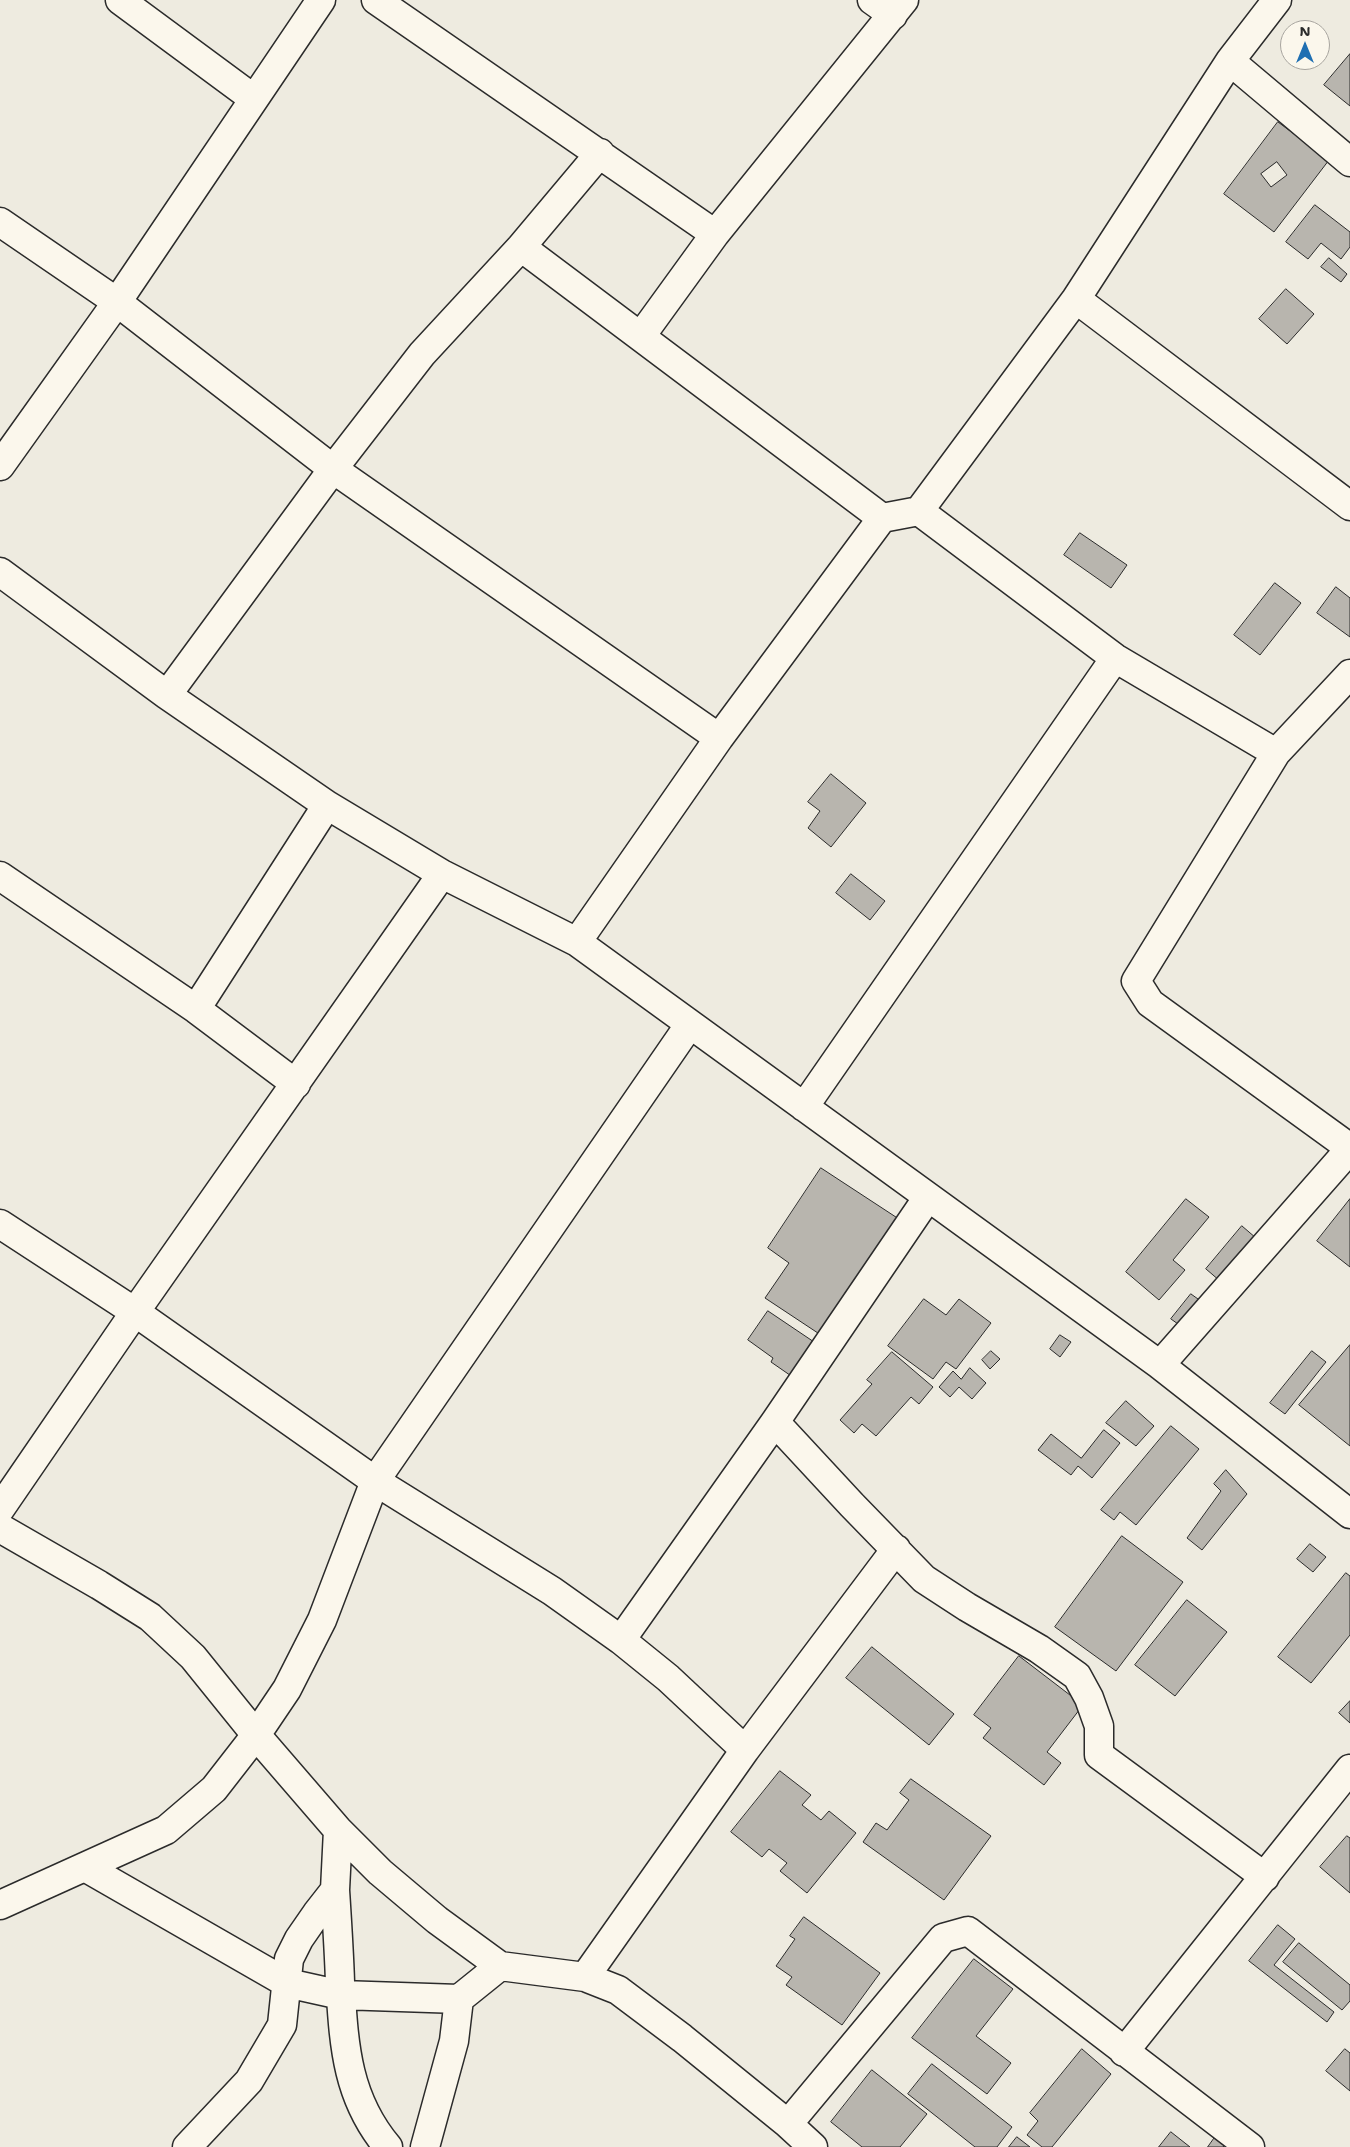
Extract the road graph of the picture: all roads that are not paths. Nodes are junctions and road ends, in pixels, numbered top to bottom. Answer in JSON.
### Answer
{"nodes":[{"id":1,"x":120,"y":0,"type":"edge"},
{"id":2,"x":321,"y":0,"type":"edge"},
{"id":3,"x":376,"y":0,"type":"edge"},
{"id":4,"x":1277,"y":0,"type":"edge"},
{"id":5,"x":889,"y":5,"type":"edge"},
{"id":6,"x":1230,"y":61,"type":"junction"},
{"id":7,"x":254,"y":99,"type":"junction"},
{"id":8,"x":600,"y":153,"type":"junction"},
{"id":9,"x":1350,"y":162,"type":"edge"},
{"id":10,"x":0,"y":222,"type":"edge"},
{"id":11,"x":715,"y":234,"type":"junction"},
{"id":12,"x":521,"y":246,"type":"junction"},
{"id":13,"x":1076,"y":299,"type":"junction"},
{"id":14,"x":117,"y":302,"type":"junction"},
{"id":15,"x":641,"y":336,"type":"junction"},
{"id":16,"x":0,"y":466,"type":"edge"},
{"id":17,"x":333,"y":469,"type":"junction"},
{"id":18,"x":1350,"y":506,"type":"edge"},
{"id":19,"x":919,"y":510,"type":"junction"},
{"id":20,"x":882,"y":518,"type":"junction"},
{"id":21,"x":3,"y":578,"type":"edge"},
{"id":22,"x":1115,"y":658,"type":"junction"},
{"id":23,"x":1350,"y":674,"type":"edge"},
{"id":24,"x":167,"y":695,"type":"junction"},
{"id":25,"x":719,"y":738,"type":"junction"},
{"id":26,"x":1276,"y":753,"type":"junction"},
{"id":27,"x":327,"y":805,"type":"junction"},
{"id":28,"x":442,"y":874,"type":"junction"},
{"id":29,"x":0,"y":876,"type":"edge"},
{"id":30,"x":577,"y":942,"type":"junction"},
{"id":31,"x":196,"y":1008,"type":"junction"},
{"id":32,"x":690,"y":1024,"type":"junction"},
{"id":33,"x":296,"y":1084,"type":"junction"},
{"id":34,"x":804,"y":1106,"type":"junction"},
{"id":35,"x":1350,"y":1148,"type":"edge"},
{"id":36,"x":928,"y":1197,"type":"junction"},
{"id":37,"x":0,"y":1224,"type":"edge"},
{"id":38,"x":135,"y":1312,"type":"junction"},
{"id":39,"x":1160,"y":1365,"type":"junction"},
{"id":40,"x":775,"y":1422,"type":"junction"},
{"id":41,"x":375,"y":1481,"type":"junction"},
{"id":42,"x":0,"y":1509,"type":"edge"},
{"id":43,"x":1350,"y":1514,"type":"edge"},
{"id":44,"x":0,"y":1528,"type":"edge"},
{"id":45,"x":896,"y":1549,"type":"junction"},
{"id":46,"x":621,"y":1640,"type":"junction"},
{"id":47,"x":256,"y":1735,"type":"junction"},
{"id":48,"x":745,"y":1750,"type":"junction"},
{"id":49,"x":1350,"y":1769,"type":"edge"},
{"id":50,"x":338,"y":1830,"type":"junction"},
{"id":51,"x":85,"y":1867,"type":"junction"},
{"id":52,"x":1265,"y":1877,"type":"junction"},
{"id":53,"x":335,"y":1890,"type":"junction"},
{"id":54,"x":0,"y":1904,"type":"edge"},
{"id":55,"x":500,"y":1966,"type":"junction"},
{"id":56,"x":585,"y":1977,"type":"junction"},
{"id":57,"x":287,"y":1984,"type":"junction"},
{"id":58,"x":341,"y":1995,"type":"junction"},
{"id":59,"x":459,"y":1999,"type":"junction"},
{"id":60,"x":1124,"y":2052,"type":"junction"},
{"id":61,"x":788,"y":2124,"type":"junction"},
{"id":62,"x":187,"y":2147,"type":"edge"},
{"id":63,"x":388,"y":2147,"type":"edge"},
{"id":64,"x":426,"y":2147,"type":"edge"},
{"id":65,"x":813,"y":2147,"type":"edge"},
{"id":66,"x":1250,"y":2147,"type":"edge"}],
"edges":[{"from":1,"to":7,"type":"street"},
{"from":2,"to":7,"type":"street"},
{"from":3,"to":8,"type":"street"},
{"from":4,"to":6,"type":"street"},
{"from":5,"to":11,"type":"street"},
{"from":6,"to":9,"type":"street"},
{"from":6,"to":13,"type":"street"},
{"from":7,"to":14,"type":"street"},
{"from":8,"to":11,"type":"street"},
{"from":8,"to":12,"type":"street"},
{"from":10,"to":14,"type":"street"},
{"from":11,"to":15,"type":"street"},
{"from":12,"to":15,"type":"street"},
{"from":12,"to":17,"type":"street"},
{"from":13,"to":18,"type":"street"},
{"from":13,"to":19,"type":"street"},
{"from":14,"to":16,"type":"street"},
{"from":14,"to":17,"type":"street"},
{"from":15,"to":20,"type":"street"},
{"from":17,"to":24,"type":"street"},
{"from":17,"to":25,"type":"street"},
{"from":19,"to":20,"type":"street"},
{"from":19,"to":22,"type":"street"},
{"from":20,"to":25,"type":"street"},
{"from":21,"to":24,"type":"street"},
{"from":22,"to":26,"type":"street"},
{"from":22,"to":34,"type":"street"},
{"from":23,"to":26,"type":"street"},
{"from":24,"to":27,"type":"street"},
{"from":25,"to":30,"type":"street"},
{"from":26,"to":35,"type":"street"},
{"from":27,"to":28,"type":"street"},
{"from":27,"to":31,"type":"street"},
{"from":28,"to":30,"type":"street"},
{"from":28,"to":33,"type":"street"},
{"from":29,"to":31,"type":"street"},
{"from":30,"to":32,"type":"street"},
{"from":31,"to":33,"type":"street"},
{"from":32,"to":34,"type":"street"},
{"from":32,"to":41,"type":"street"},
{"from":33,"to":38,"type":"street"},
{"from":34,"to":36,"type":"street"},
{"from":35,"to":39,"type":"street"},
{"from":36,"to":39,"type":"street"},
{"from":36,"to":40,"type":"street"},
{"from":37,"to":38,"type":"street"},
{"from":38,"to":41,"type":"street"},
{"from":38,"to":42,"type":"street"},
{"from":39,"to":43,"type":"street"},
{"from":40,"to":45,"type":"street"},
{"from":40,"to":46,"type":"street"},
{"from":41,"to":46,"type":"street"},
{"from":41,"to":47,"type":"street"},
{"from":44,"to":47,"type":"street"},
{"from":45,"to":48,"type":"street"},
{"from":45,"to":52,"type":"street"},
{"from":46,"to":48,"type":"street"},
{"from":47,"to":50,"type":"street"},
{"from":47,"to":51,"type":"street"},
{"from":48,"to":56,"type":"street"},
{"from":49,"to":52,"type":"street"},
{"from":50,"to":53,"type":"street"},
{"from":50,"to":55,"type":"street"},
{"from":51,"to":54,"type":"street"},
{"from":51,"to":57,"type":"street"},
{"from":52,"to":60,"type":"street"},
{"from":53,"to":57,"type":"street"},
{"from":53,"to":58,"type":"street"},
{"from":55,"to":56,"type":"street"},
{"from":55,"to":59,"type":"street"},
{"from":56,"to":61,"type":"street"},
{"from":57,"to":58,"type":"street"},
{"from":57,"to":62,"type":"street"},
{"from":58,"to":59,"type":"street"},
{"from":58,"to":63,"type":"street"},
{"from":59,"to":64,"type":"street"},
{"from":60,"to":61,"type":"street"},
{"from":60,"to":66,"type":"street"},
{"from":61,"to":65,"type":"street"}]}
